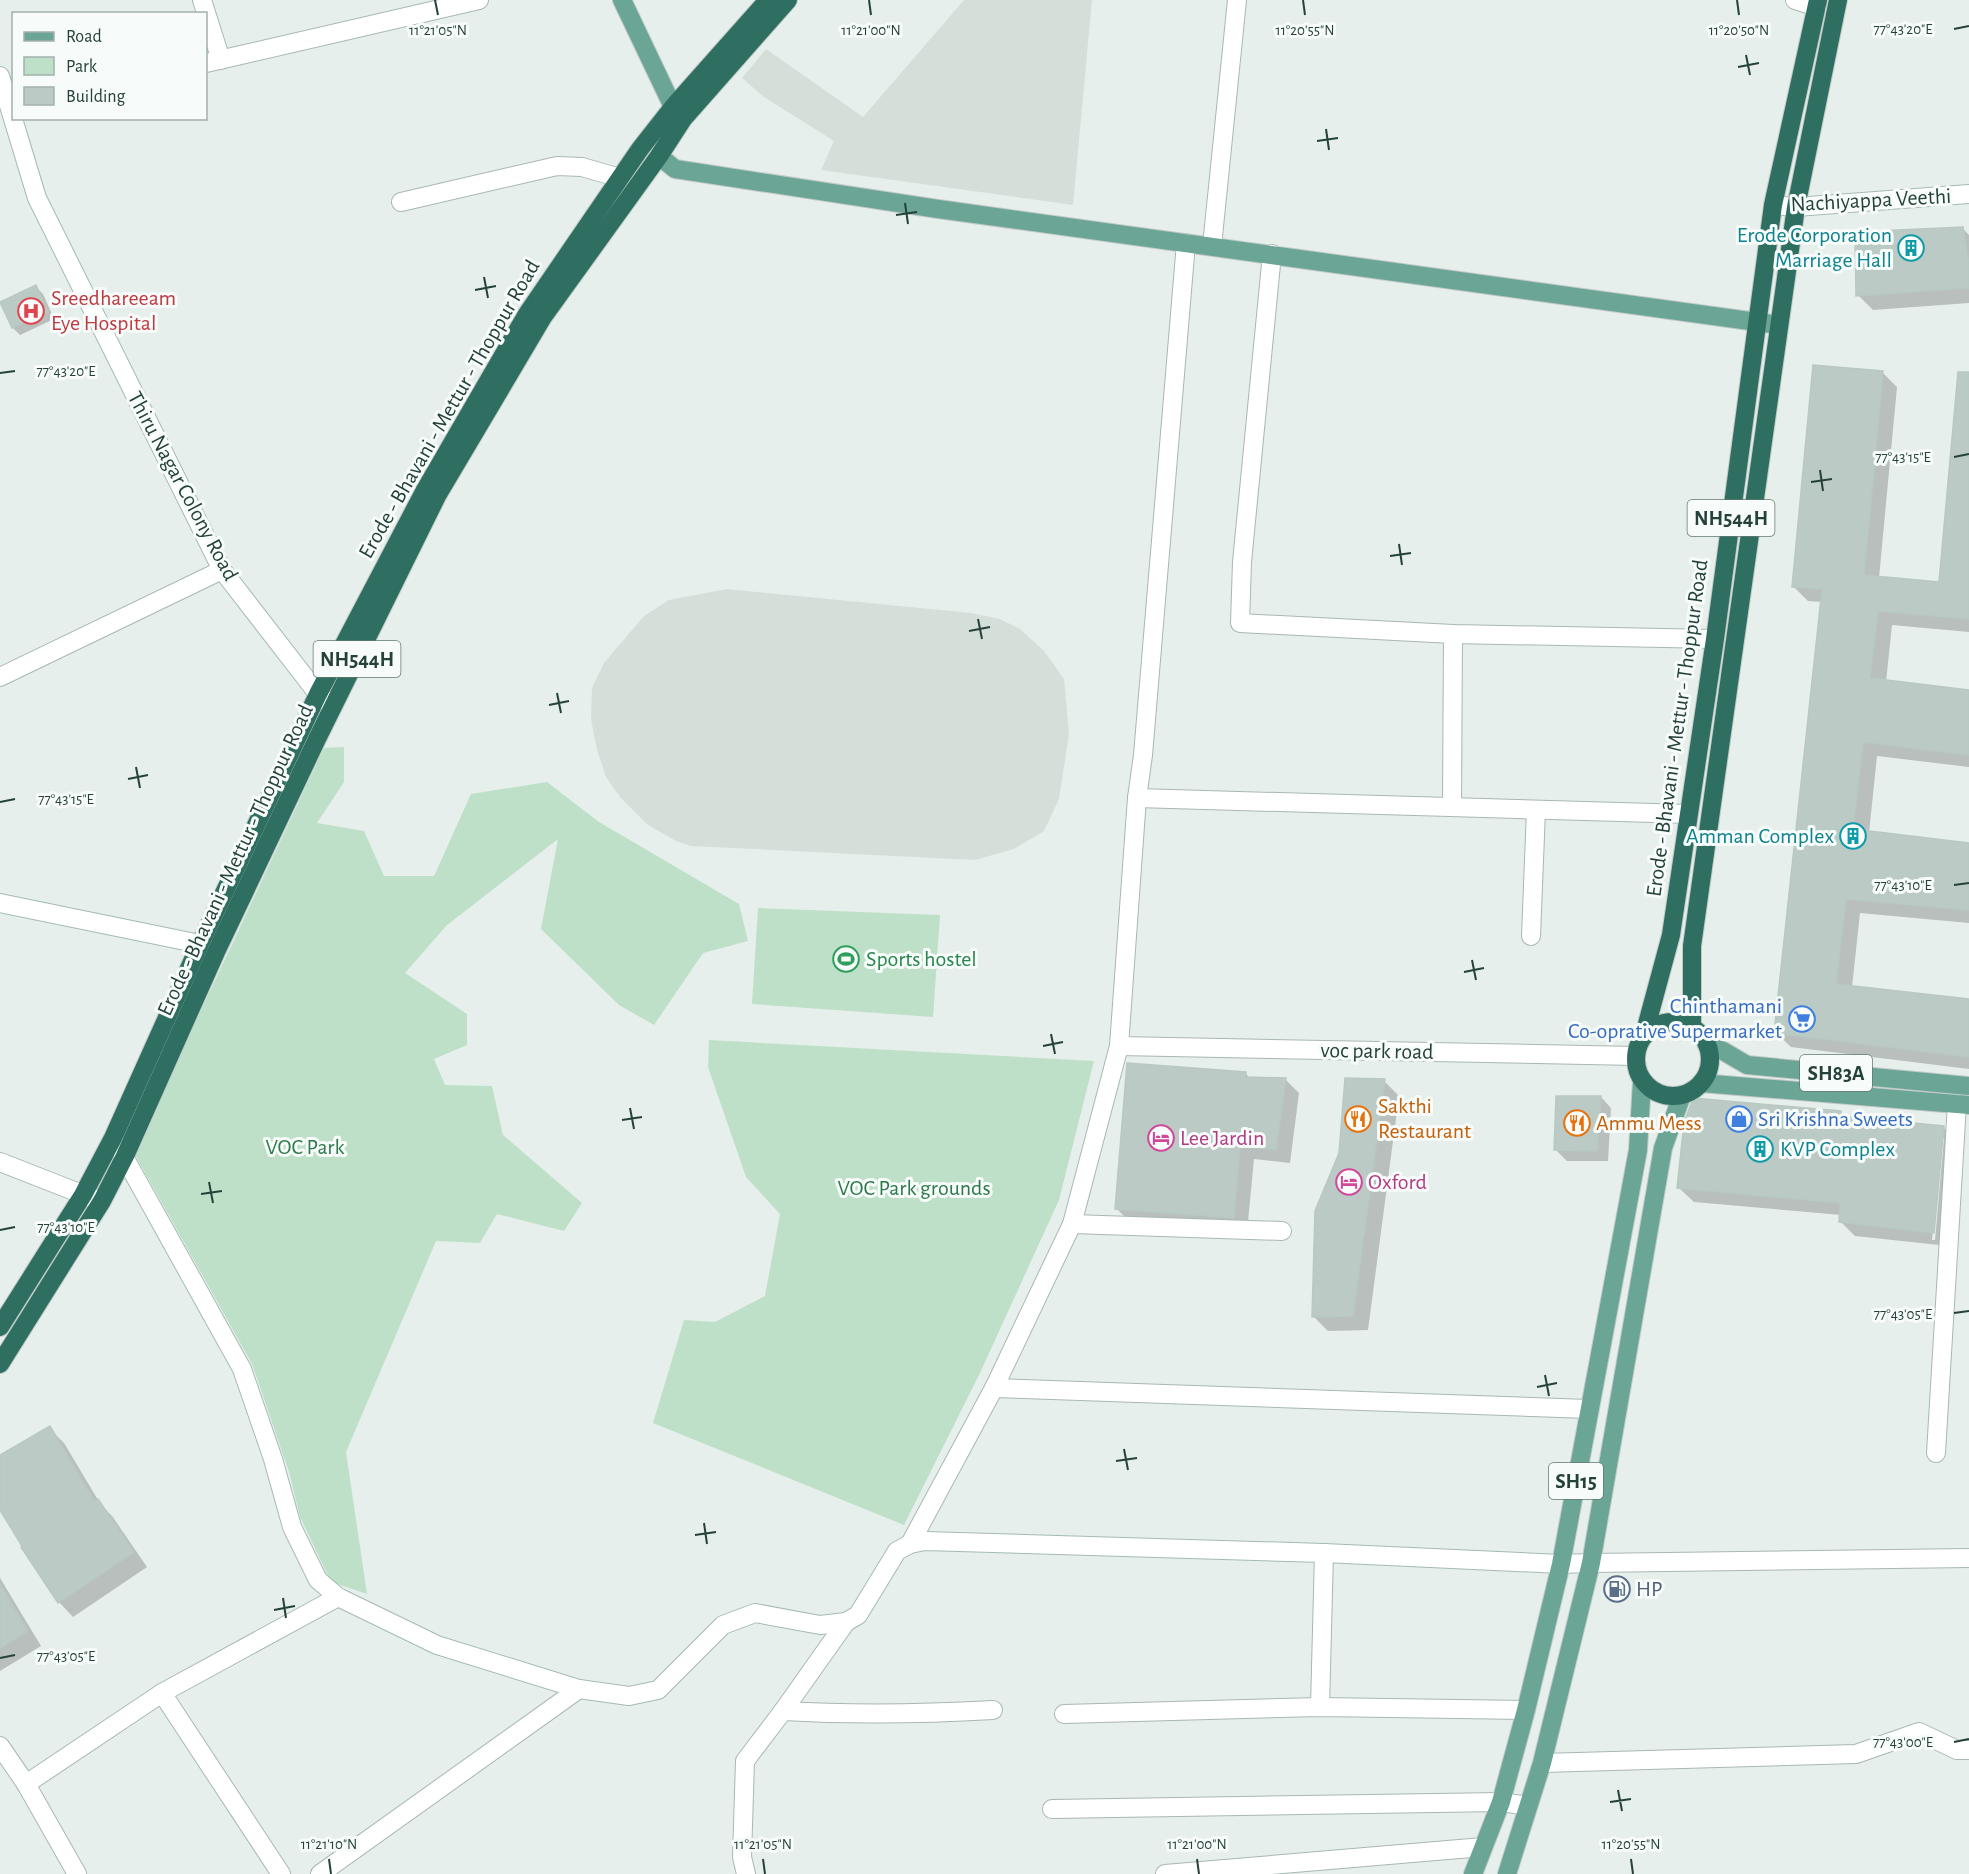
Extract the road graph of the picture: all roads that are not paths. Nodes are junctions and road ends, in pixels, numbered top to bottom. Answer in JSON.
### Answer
{"nodes":[{"id":1,"x":479,"y":0,"type":"edge"},
{"id":2,"x":622,"y":0,"type":"edge"},
{"id":3,"x":768,"y":0,"type":"edge"},
{"id":4,"x":788,"y":0,"type":"edge"},
{"id":5,"x":1237,"y":0,"type":"edge"},
{"id":6,"x":1795,"y":0,"type":"edge"},
{"id":7,"x":1838,"y":0,"type":"edge"},
{"id":8,"x":1818,"y":3,"type":"edge"},
{"id":9,"x":207,"y":28,"type":"edge"},
{"id":10,"x":213,"y":62,"type":"edge"},
{"id":11,"x":0,"y":76,"type":"edge"},
{"id":12,"x":7,"y":107,"type":"edge"},
{"id":13,"x":678,"y":113,"type":"junction"},
{"id":14,"x":659,"y":156,"type":"junction"},
{"id":15,"x":620,"y":178,"type":"junction"},
{"id":16,"x":1969,"y":194,"type":"edge"},
{"id":17,"x":401,"y":202,"type":"dead end"},
{"id":18,"x":1773,"y":205,"type":"junction"},
{"id":19,"x":1796,"y":207,"type":"junction"},
{"id":20,"x":1186,"y":243,"type":"junction"},
{"id":21,"x":1212,"y":246,"type":"junction"},
{"id":22,"x":1272,"y":254,"type":"junction"},
{"id":23,"x":1756,"y":322,"type":"junction"},
{"id":24,"x":1779,"y":325,"type":"junction"},
{"id":25,"x":222,"y":570,"type":"junction"},
{"id":26,"x":1453,"y":634,"type":"junction"},
{"id":27,"x":1715,"y":639,"type":"junction"},
{"id":28,"x":0,"y":677,"type":"edge"},
{"id":29,"x":318,"y":694,"type":"junction"},
{"id":30,"x":333,"y":709,"type":"junction"},
{"id":31,"x":1137,"y":798,"type":"junction"},
{"id":32,"x":1452,"y":807,"type":"junction"},
{"id":33,"x":1536,"y":810,"type":"junction"},
{"id":34,"x":1689,"y":814,"type":"junction"},
{"id":35,"x":0,"y":903,"type":"edge"},
{"id":36,"x":1531,"y":936,"type":"dead end"},
{"id":37,"x":208,"y":948,"type":"junction"},
{"id":38,"x":1692,"y":1027,"type":"junction"},
{"id":39,"x":1644,"y":1035,"type":"junction"},
{"id":40,"x":1707,"y":1045,"type":"junction"},
{"id":41,"x":1119,"y":1046,"type":"junction"},
{"id":42,"x":1635,"y":1056,"type":"junction"},
{"id":43,"x":1642,"y":1081,"type":"junction"},
{"id":44,"x":1701,"y":1083,"type":"junction"},
{"id":45,"x":1969,"y":1086,"type":"edge"},
{"id":46,"x":1682,"y":1095,"type":"junction"},
{"id":47,"x":1963,"y":1104,"type":"edge"},
{"id":48,"x":112,"y":1138,"type":"junction"},
{"id":49,"x":125,"y":1156,"type":"junction"},
{"id":50,"x":0,"y":1162,"type":"edge"},
{"id":51,"x":84,"y":1195,"type":"junction"},
{"id":52,"x":102,"y":1202,"type":"junction"},
{"id":53,"x":1072,"y":1224,"type":"junction"},
{"id":54,"x":1282,"y":1231,"type":"dead end"},
{"id":55,"x":0,"y":1327,"type":"edge"},
{"id":56,"x":0,"y":1364,"type":"edge"},
{"id":57,"x":994,"y":1388,"type":"junction"},
{"id":58,"x":1589,"y":1409,"type":"junction"},
{"id":59,"x":1935,"y":1453,"type":"dead end"},
{"id":60,"x":910,"y":1544,"type":"junction"},
{"id":61,"x":1324,"y":1553,"type":"junction"},
{"id":62,"x":1969,"y":1558,"type":"edge"},
{"id":63,"x":1591,"y":1563,"type":"junction"},
{"id":64,"x":1561,"y":1564,"type":"junction"},
{"id":65,"x":338,"y":1597,"type":"junction"},
{"id":66,"x":846,"y":1622,"type":"junction"},
{"id":67,"x":579,"y":1689,"type":"junction"},
{"id":68,"x":162,"y":1693,"type":"junction"},
{"id":69,"x":1320,"y":1707,"type":"junction"},
{"id":70,"x":993,"y":1710,"type":"dead end"},
{"id":71,"x":1526,"y":1710,"type":"junction"},
{"id":72,"x":783,"y":1711,"type":"junction"},
{"id":73,"x":1064,"y":1714,"type":"dead end"},
{"id":74,"x":0,"y":1746,"type":"edge"},
{"id":75,"x":1969,"y":1750,"type":"edge"},
{"id":76,"x":1542,"y":1763,"type":"junction"},
{"id":77,"x":26,"y":1784,"type":"junction"},
{"id":78,"x":1501,"y":1802,"type":"junction"},
{"id":79,"x":1528,"y":1806,"type":"junction"},
{"id":80,"x":1052,"y":1809,"type":"dead end"},
{"id":81,"x":1483,"y":1847,"type":"junction"},
{"id":82,"x":77,"y":1874,"type":"edge"},
{"id":83,"x":281,"y":1874,"type":"edge"},
{"id":84,"x":320,"y":1874,"type":"edge"},
{"id":85,"x":746,"y":1874,"type":"edge"},
{"id":86,"x":1165,"y":1874,"type":"edge"},
{"id":87,"x":1473,"y":1874,"type":"edge"},
{"id":88,"x":1507,"y":1874,"type":"edge"}],
"edges":[{"from":1,"to":10,"type":"street"},
{"from":2,"to":13,"type":"main road"},
{"from":3,"to":13,"type":"highway","name":"Erode - Bhavani - Mettur - Thoppur Road","number":"NH544H"},
{"from":4,"to":13,"type":"highway","name":"Erode - Bhavani - Mettur - Thoppur Road","number":"NH544H"},
{"from":5,"to":21,"type":"street"},
{"from":6,"to":8,"type":"street"},
{"from":7,"to":19,"type":"highway","name":"Erode - Bhavani - Mettur - Thoppur Road","number":"NH544H"},
{"from":8,"to":18,"type":"highway","name":"Erode - Bhavani - Mettur - Thoppur Road","number":"NH544H"},
{"from":9,"to":10,"type":"street"},
{"from":11,"to":12,"type":"street","name":"Thiru Nagar Colony Road"},
{"from":12,"to":25,"type":"street","name":"Thiru Nagar Colony Road"},
{"from":13,"to":14,"type":"highway","name":"Erode - Bhavani - Mettur - Thoppur Road","number":"NH544H"},
{"from":13,"to":15,"type":"highway","name":"Erode - Bhavani - Mettur - Thoppur Road","number":"NH544H"},
{"from":14,"to":20,"type":"main road"},
{"from":14,"to":30,"type":"highway","name":"Erode - Bhavani - Mettur - Thoppur Road","number":"NH544H"},
{"from":15,"to":17,"type":"street"},
{"from":15,"to":29,"type":"highway","name":"Erode - Bhavani - Mettur - Thoppur Road","number":"NH544H"},
{"from":16,"to":19,"type":"street","name":"Nachiyappa Veethi"},
{"from":18,"to":19,"type":"street","name":"Nachiyappa Veethi"},
{"from":18,"to":23,"type":"highway","name":"Erode - Bhavani - Mettur - Thoppur Road","number":"NH544H"},
{"from":19,"to":24,"type":"highway","name":"Erode - Bhavani - Mettur - Thoppur Road","number":"NH544H"},
{"from":20,"to":21,"type":"main road"},
{"from":20,"to":31,"type":"street"},
{"from":21,"to":22,"type":"main road"},
{"from":22,"to":23,"type":"main road"},
{"from":22,"to":26,"type":"street"},
{"from":23,"to":24,"type":"main road"},
{"from":23,"to":27,"type":"highway","name":"Erode - Bhavani - Mettur - Thoppur Road","number":"NH544H"},
{"from":24,"to":38,"type":"highway","name":"Erode - Bhavani - Mettur - Thoppur Road","number":"NH544H"},
{"from":25,"to":28,"type":"street"},
{"from":25,"to":29,"type":"street","name":"Thiru Nagar Colony Road"},
{"from":26,"to":27,"type":"street"},
{"from":26,"to":32,"type":"street"},
{"from":27,"to":34,"type":"highway","name":"Erode - Bhavani - Mettur - Thoppur Road","number":"NH544H"},
{"from":29,"to":30,"type":"street","name":"Thiru Nagar Colony Road"},
{"from":29,"to":37,"type":"highway","name":"Erode - Bhavani - Mettur - Thoppur Road","number":"NH544H"},
{"from":30,"to":37,"type":"highway","name":"Erode - Bhavani - Mettur - Thoppur Road","number":"NH544H"},
{"from":31,"to":32,"type":"street"},
{"from":31,"to":41,"type":"street"},
{"from":32,"to":33,"type":"street"},
{"from":33,"to":34,"type":"street"},
{"from":33,"to":36,"type":"street"},
{"from":34,"to":39,"type":"highway","name":"Erode - Bhavani - Mettur - Thoppur Road","number":"NH544H"},
{"from":35,"to":37,"type":"street"},
{"from":37,"to":48,"type":"highway","name":"Erode - Bhavani - Mettur - Thoppur Road","number":"NH544H"},
{"from":37,"to":49,"type":"highway","name":"Erode - Bhavani - Mettur - Thoppur Road","number":"NH544H"},
{"from":38,"to":39,"type":"highway"},
{"from":38,"to":40,"type":"highway"},
{"from":39,"to":42,"type":"highway","name":"Erode - Bhavani - Mettur - Thoppur Road","number":"NH544H"},
{"from":40,"to":44,"type":"highway"},
{"from":40,"to":45,"type":"main road","number":"SH83A"},
{"from":41,"to":42,"type":"street","name":"voc park road"},
{"from":41,"to":53,"type":"street"},
{"from":42,"to":43,"type":"highway"},
{"from":43,"to":46,"type":"highway"},
{"from":43,"to":58,"type":"main road","number":"SH15"},
{"from":44,"to":46,"type":"highway"},
{"from":44,"to":47,"type":"main road","number":"SH83A"},
{"from":46,"to":63,"type":"main road","number":"SH15"},
{"from":47,"to":59,"type":"street"},
{"from":48,"to":49,"type":"street"},
{"from":48,"to":51,"type":"highway","name":"Erode - Bhavani - Mettur - Thoppur Road","number":"NH544H"},
{"from":49,"to":52,"type":"highway","name":"Erode - Bhavani - Mettur - Thoppur Road","number":"NH544H"},
{"from":49,"to":65,"type":"street"},
{"from":50,"to":51,"type":"street"},
{"from":51,"to":52,"type":"street"},
{"from":51,"to":55,"type":"highway","name":"Erode - Bhavani - Mettur - Thoppur Road","number":"NH544H"},
{"from":52,"to":56,"type":"highway","name":"Erode - Bhavani - Mettur - Thoppur Road","number":"NH544H"},
{"from":53,"to":54,"type":"street"},
{"from":53,"to":57,"type":"street"},
{"from":57,"to":58,"type":"street"},
{"from":57,"to":60,"type":"street"},
{"from":58,"to":64,"type":"main road","number":"SH15"},
{"from":60,"to":61,"type":"street"},
{"from":60,"to":66,"type":"street"},
{"from":61,"to":64,"type":"street"},
{"from":61,"to":69,"type":"street"},
{"from":62,"to":63,"type":"street"},
{"from":63,"to":64,"type":"street"},
{"from":63,"to":76,"type":"main road","number":"SH15"},
{"from":64,"to":71,"type":"main road","number":"SH15"},
{"from":65,"to":67,"type":"street"},
{"from":65,"to":68,"type":"street"},
{"from":66,"to":67,"type":"street"},
{"from":66,"to":72,"type":"street"},
{"from":67,"to":84,"type":"street"},
{"from":68,"to":77,"type":"street"},
{"from":68,"to":83,"type":"street"},
{"from":69,"to":71,"type":"street"},
{"from":69,"to":73,"type":"street"},
{"from":70,"to":72,"type":"street"},
{"from":71,"to":78,"type":"main road","number":"SH15"},
{"from":72,"to":85,"type":"street"},
{"from":74,"to":77,"type":"street"},
{"from":75,"to":76,"type":"street"},
{"from":76,"to":79,"type":"main road","number":"SH15"},
{"from":77,"to":82,"type":"street"},
{"from":78,"to":79,"type":"street"},
{"from":78,"to":80,"type":"street"},
{"from":78,"to":81,"type":"main road","number":"SH15"},
{"from":79,"to":88,"type":"main road","number":"SH15"},
{"from":81,"to":86,"type":"street"},
{"from":81,"to":87,"type":"main road","number":"SH15"}]}
